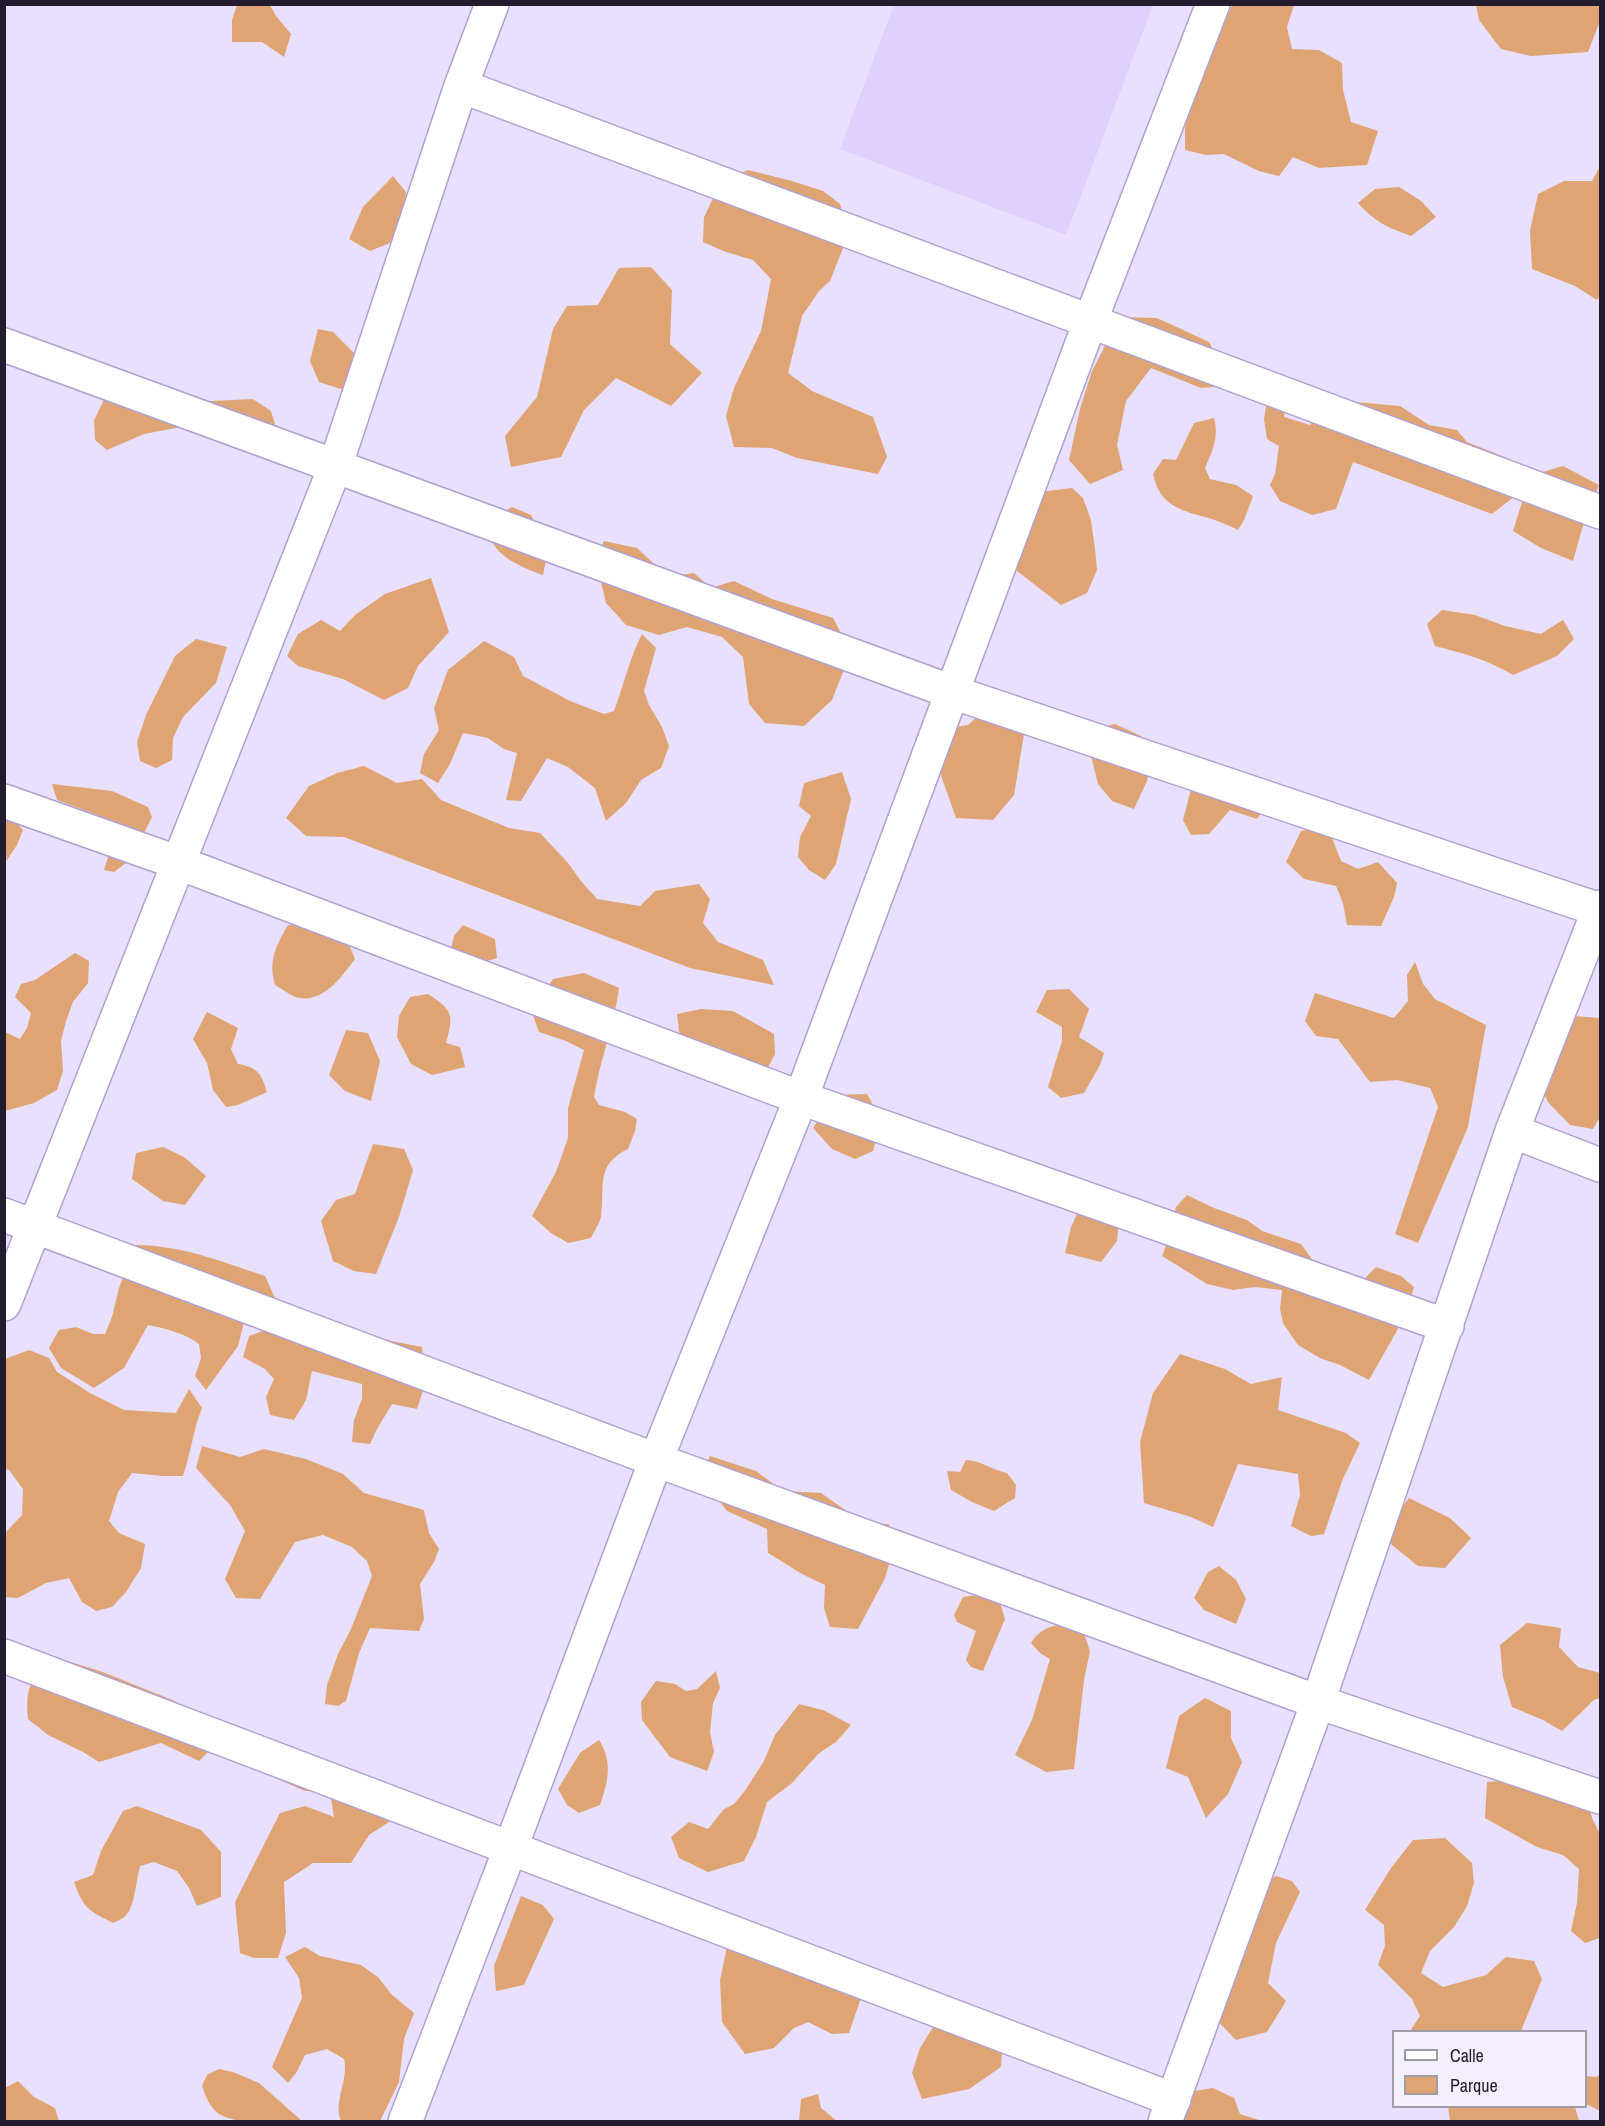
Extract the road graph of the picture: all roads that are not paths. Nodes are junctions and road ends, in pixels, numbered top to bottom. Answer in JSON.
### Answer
{"nodes":[{"id":1,"x":492,"y":4,"type":"edge"},
{"id":2,"x":1213,"y":4,"type":"edge"},
{"id":3,"x":461,"y":86,"type":"junction"},
{"id":4,"x":1090,"y":321,"type":"junction"},
{"id":5,"x":4,"y":345,"type":"edge"},
{"id":6,"x":335,"y":467,"type":"junction"},
{"id":7,"x":1600,"y":512,"type":"edge"},
{"id":8,"x":952,"y":692,"type":"junction"},
{"id":9,"x":4,"y":801,"type":"edge"},
{"id":10,"x":179,"y":863,"type":"junction"},
{"id":11,"x":1600,"y":908,"type":"edge"},
{"id":12,"x":801,"y":1098,"type":"junction"},
{"id":13,"x":1512,"y":1131,"type":"junction"},
{"id":14,"x":1600,"y":1165,"type":"edge"},
{"id":15,"x":4,"y":1215,"type":"edge"},
{"id":16,"x":37,"y":1226,"type":"junction"},
{"id":17,"x":4,"y":1304,"type":"edge"},
{"id":18,"x":1447,"y":1326,"type":"junction"},
{"id":19,"x":656,"y":1460,"type":"junction"},
{"id":20,"x":4,"y":1656,"type":"edge"},
{"id":21,"x":1318,"y":1702,"type":"junction"},
{"id":22,"x":1600,"y":1797,"type":"edge"},
{"id":23,"x":511,"y":1847,"type":"junction"},
{"id":24,"x":1169,"y":2111,"type":"edge"},
{"id":25,"x":405,"y":2121,"type":"edge"}],
"edges":[{"from":1,"to":3,"type":"street"},
{"from":2,"to":4,"type":"street"},
{"from":3,"to":4,"type":"street"},
{"from":3,"to":6,"type":"street"},
{"from":4,"to":7,"type":"street"},
{"from":4,"to":8,"type":"street"},
{"from":5,"to":6,"type":"street"},
{"from":6,"to":8,"type":"street"},
{"from":6,"to":10,"type":"street"},
{"from":8,"to":11,"type":"street"},
{"from":8,"to":12,"type":"street"},
{"from":9,"to":10,"type":"street"},
{"from":10,"to":12,"type":"street"},
{"from":10,"to":16,"type":"street"},
{"from":11,"to":13,"type":"street"},
{"from":12,"to":18,"type":"street"},
{"from":12,"to":19,"type":"street"},
{"from":13,"to":14,"type":"street"},
{"from":13,"to":18,"type":"street"},
{"from":15,"to":16,"type":"street"},
{"from":16,"to":17,"type":"street"},
{"from":16,"to":19,"type":"street"},
{"from":18,"to":21,"type":"street"},
{"from":19,"to":21,"type":"street"},
{"from":19,"to":23,"type":"street"},
{"from":20,"to":23,"type":"street"},
{"from":21,"to":22,"type":"street"},
{"from":21,"to":24,"type":"street"},
{"from":23,"to":24,"type":"street"},
{"from":23,"to":25,"type":"street"}]}
